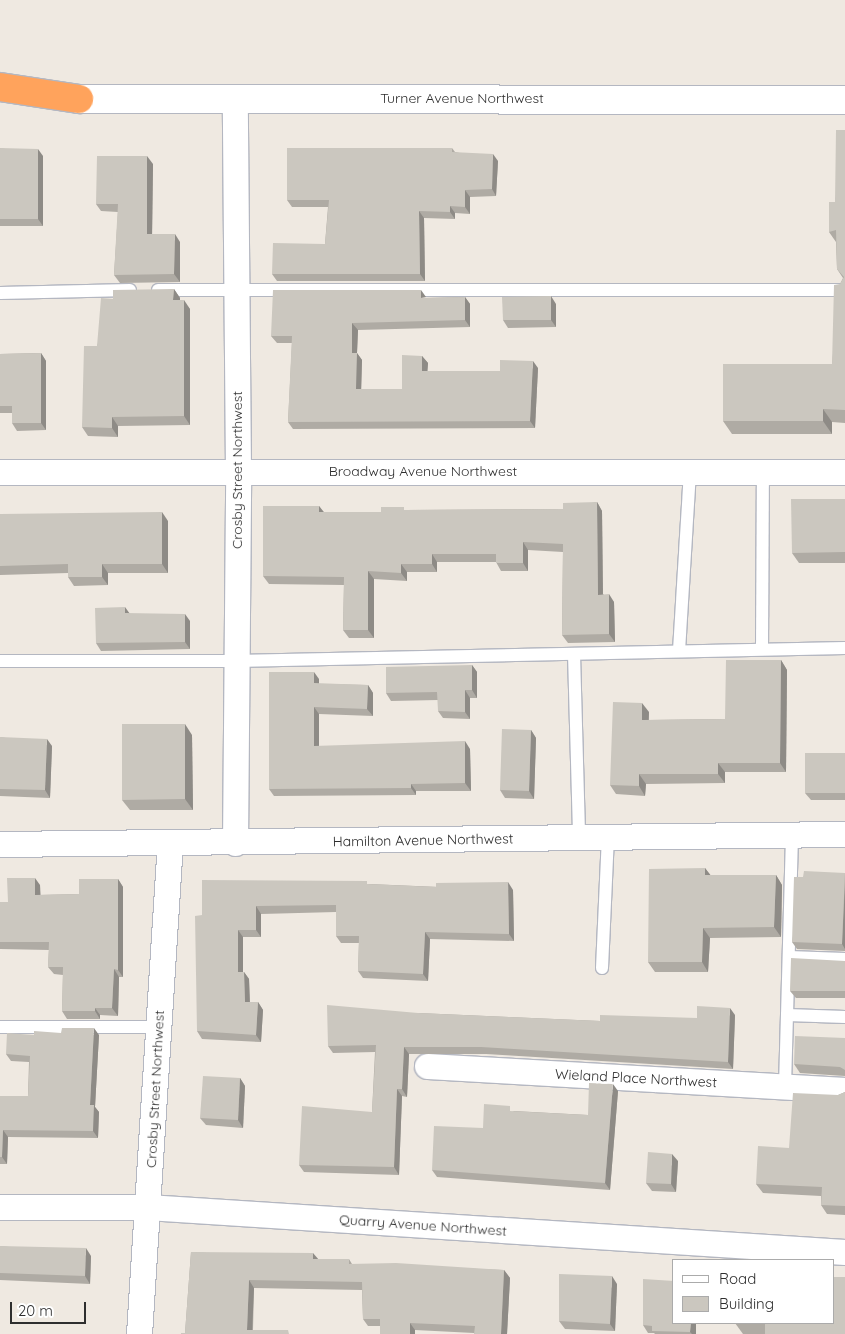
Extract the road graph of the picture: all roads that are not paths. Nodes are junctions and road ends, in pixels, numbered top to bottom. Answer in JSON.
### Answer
{"nodes":[{"id":1,"x":0,"y":87,"type":"edge"},
{"id":2,"x":235,"y":98,"type":"junction"},
{"id":3,"x":79,"y":99,"type":"joint"},
{"id":4,"x":845,"y":100,"type":"edge"},
{"id":5,"x":238,"y":289,"type":"junction"},
{"id":6,"x":845,"y":290,"type":"edge"},
{"id":7,"x":0,"y":293,"type":"edge"},
{"id":8,"x":238,"y":471,"type":"junction"},
{"id":9,"x":0,"y":472,"type":"edge"},
{"id":10,"x":690,"y":472,"type":"junction"},
{"id":11,"x":763,"y":472,"type":"junction"},
{"id":12,"x":845,"y":472,"type":"edge"},
{"id":13,"x":845,"y":648,"type":"edge"},
{"id":14,"x":762,"y":650,"type":"junction"},
{"id":15,"x":680,"y":651,"type":"junction"},
{"id":16,"x":574,"y":654,"type":"junction"},
{"id":17,"x":0,"y":661,"type":"edge"},
{"id":18,"x":235,"y":661,"type":"junction"},
{"id":19,"x":845,"y":834,"type":"edge"},
{"id":20,"x":792,"y":835,"type":"junction"},
{"id":21,"x":579,"y":838,"type":"junction"},
{"id":22,"x":608,"y":838,"type":"junction"},
{"id":23,"x":170,"y":843,"type":"junction"},
{"id":24,"x":235,"y":843,"type":"junction"},
{"id":25,"x":0,"y":844,"type":"edge"},
{"id":26,"x":788,"y":957,"type":"junction"},
{"id":27,"x":845,"y":960,"type":"edge"},
{"id":28,"x":602,"y":968,"type":"dead end"},
{"id":29,"x":787,"y":1015,"type":"junction"},
{"id":30,"x":845,"y":1016,"type":"edge"},
{"id":31,"x":0,"y":1027,"type":"edge"},
{"id":32,"x":158,"y":1027,"type":"junction"},
{"id":33,"x":428,"y":1066,"type":"dead end"},
{"id":34,"x":785,"y":1086,"type":"junction"},
{"id":35,"x":845,"y":1090,"type":"edge"},
{"id":36,"x":0,"y":1207,"type":"edge"},
{"id":37,"x":148,"y":1207,"type":"junction"},
{"id":38,"x":845,"y":1252,"type":"edge"},
{"id":39,"x":139,"y":1334,"type":"edge"}],
"edges":[{"from":1,"to":3,"type":"highway"},
{"from":2,"to":3,"type":"main road","name":"Turner Avenue Northwest"},
{"from":2,"to":4,"type":"main road","name":"Turner Avenue Northwest"},
{"from":2,"to":5,"type":"street","name":"Crosby Street Northwest"},
{"from":5,"to":6,"type":"lane"},
{"from":5,"to":7,"type":"lane"},
{"from":5,"to":8,"type":"street","name":"Crosby Street Northwest"},
{"from":8,"to":9,"type":"street","name":"Broadway Avenue Northwest"},
{"from":8,"to":10,"type":"street","name":"Broadway Avenue Northwest"},
{"from":8,"to":18,"type":"street","name":"Crosby Street Northwest"},
{"from":10,"to":11,"type":"street","name":"Broadway Avenue Northwest"},
{"from":10,"to":15,"type":"lane"},
{"from":11,"to":12,"type":"street","name":"Broadway Avenue Northwest"},
{"from":11,"to":14,"type":"lane"},
{"from":13,"to":14,"type":"lane"},
{"from":14,"to":15,"type":"lane"},
{"from":15,"to":16,"type":"lane"},
{"from":16,"to":18,"type":"lane"},
{"from":16,"to":21,"type":"lane"},
{"from":17,"to":18,"type":"lane"},
{"from":18,"to":24,"type":"street","name":"Crosby Street Northwest"},
{"from":19,"to":20,"type":"street","name":"Hamilton Avenue Northwest"},
{"from":20,"to":22,"type":"street","name":"Hamilton Avenue Northwest"},
{"from":20,"to":26,"type":"lane"},
{"from":21,"to":22,"type":"street","name":"Hamilton Avenue Northwest"},
{"from":21,"to":24,"type":"street","name":"Hamilton Avenue Northwest"},
{"from":22,"to":28,"type":"lane"},
{"from":23,"to":24,"type":"street","name":"Hamilton Avenue Northwest"},
{"from":23,"to":25,"type":"street","name":"Hamilton Avenue Northwest"},
{"from":23,"to":32,"type":"street","name":"Crosby Street Northwest"},
{"from":26,"to":27,"type":"lane"},
{"from":26,"to":29,"type":"lane"},
{"from":29,"to":30,"type":"lane"},
{"from":29,"to":34,"type":"lane"},
{"from":31,"to":32,"type":"lane"},
{"from":32,"to":37,"type":"street","name":"Crosby Street Northwest"},
{"from":33,"to":34,"type":"street","name":"Wieland Place Northwest"},
{"from":34,"to":35,"type":"street","name":"Wieland Place Northwest"},
{"from":36,"to":37,"type":"street","name":"Quarry Avenue Northwest"},
{"from":37,"to":38,"type":"street","name":"Quarry Avenue Northwest"},
{"from":37,"to":39,"type":"street","name":"Crosby Street Northwest"}]}
